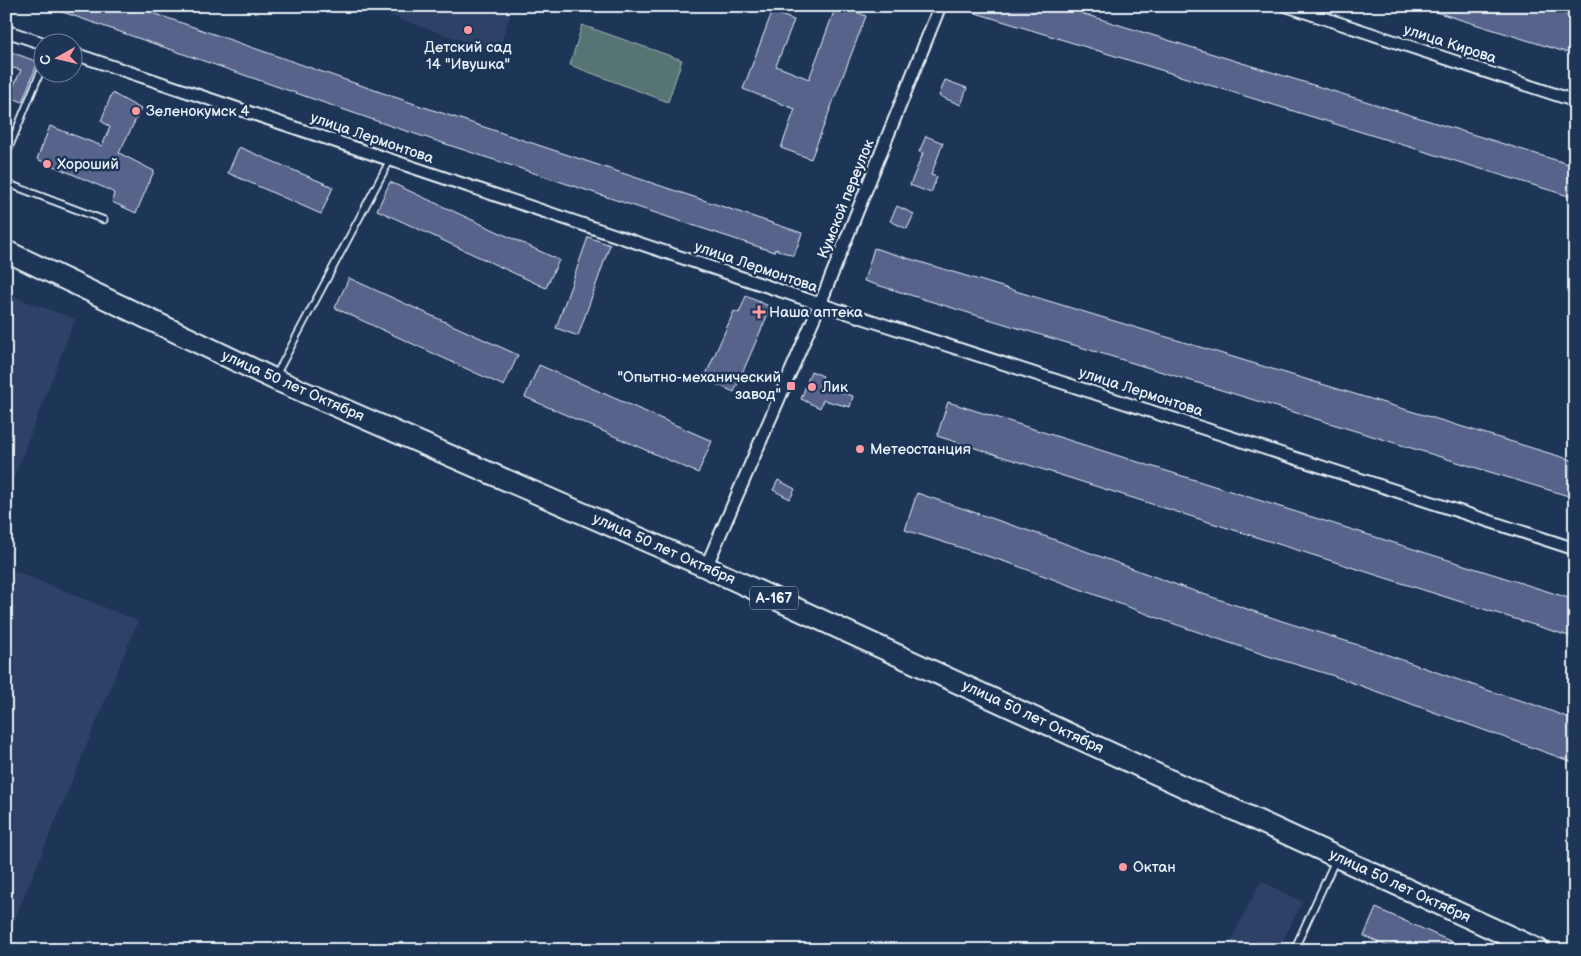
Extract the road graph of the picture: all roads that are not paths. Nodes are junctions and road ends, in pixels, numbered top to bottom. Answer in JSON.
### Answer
{"nodes":[{"id":1,"x":940,"y":6,"type":"edge"},
{"id":2,"x":1287,"y":6,"type":"edge"},
{"id":3,"x":6,"y":31,"type":"edge"},
{"id":4,"x":32,"y":40,"type":"edge"},
{"id":5,"x":82,"y":56,"type":"edge"},
{"id":6,"x":36,"y":82,"type":"edge"},
{"id":7,"x":1575,"y":101,"type":"edge"},
{"id":8,"x":6,"y":155,"type":"edge"},
{"id":9,"x":390,"y":160,"type":"junction"},
{"id":10,"x":6,"y":183,"type":"edge"},
{"id":11,"x":104,"y":220,"type":"dead end"},
{"id":12,"x":6,"y":251,"type":"edge"},
{"id":13,"x":820,"y":304,"type":"junction"},
{"id":14,"x":274,"y":379,"type":"junction"},
{"id":15,"x":1575,"y":549,"type":"edge"},
{"id":16,"x":706,"y":566,"type":"junction"},
{"id":17,"x":1337,"y":857,"type":"junction"},
{"id":18,"x":1294,"y":950,"type":"edge"},
{"id":19,"x":1539,"y":950,"type":"edge"}],
"edges":[{"from":1,"to":13,"type":"street","name":"Кумской переулок"},
{"from":2,"to":7,"type":"street","name":"улица Кирова"},
{"from":3,"to":4,"type":"street"},
{"from":5,"to":9,"type":"street","name":"улица Лермонтова"},
{"from":6,"to":8,"type":"lane"},
{"from":9,"to":13,"type":"street","name":"улица Лермонтова"},
{"from":9,"to":14,"type":"lane"},
{"from":10,"to":11,"type":"lane"},
{"from":12,"to":14,"type":"highway","name":"улица 50 лет Октября","number":"А-167"},
{"from":13,"to":15,"type":"street","name":"улица Лермонтова"},
{"from":13,"to":16,"type":"street","name":"Кумской переулок"},
{"from":14,"to":16,"type":"highway","name":"улица 50 лет Октября","number":"А-167"},
{"from":16,"to":17,"type":"highway","name":"улица 50 лет Октября","number":"А-167"},
{"from":17,"to":18,"type":"lane"},
{"from":17,"to":19,"type":"highway","name":"улица 50 лет Октября","number":"А-167"}]}
